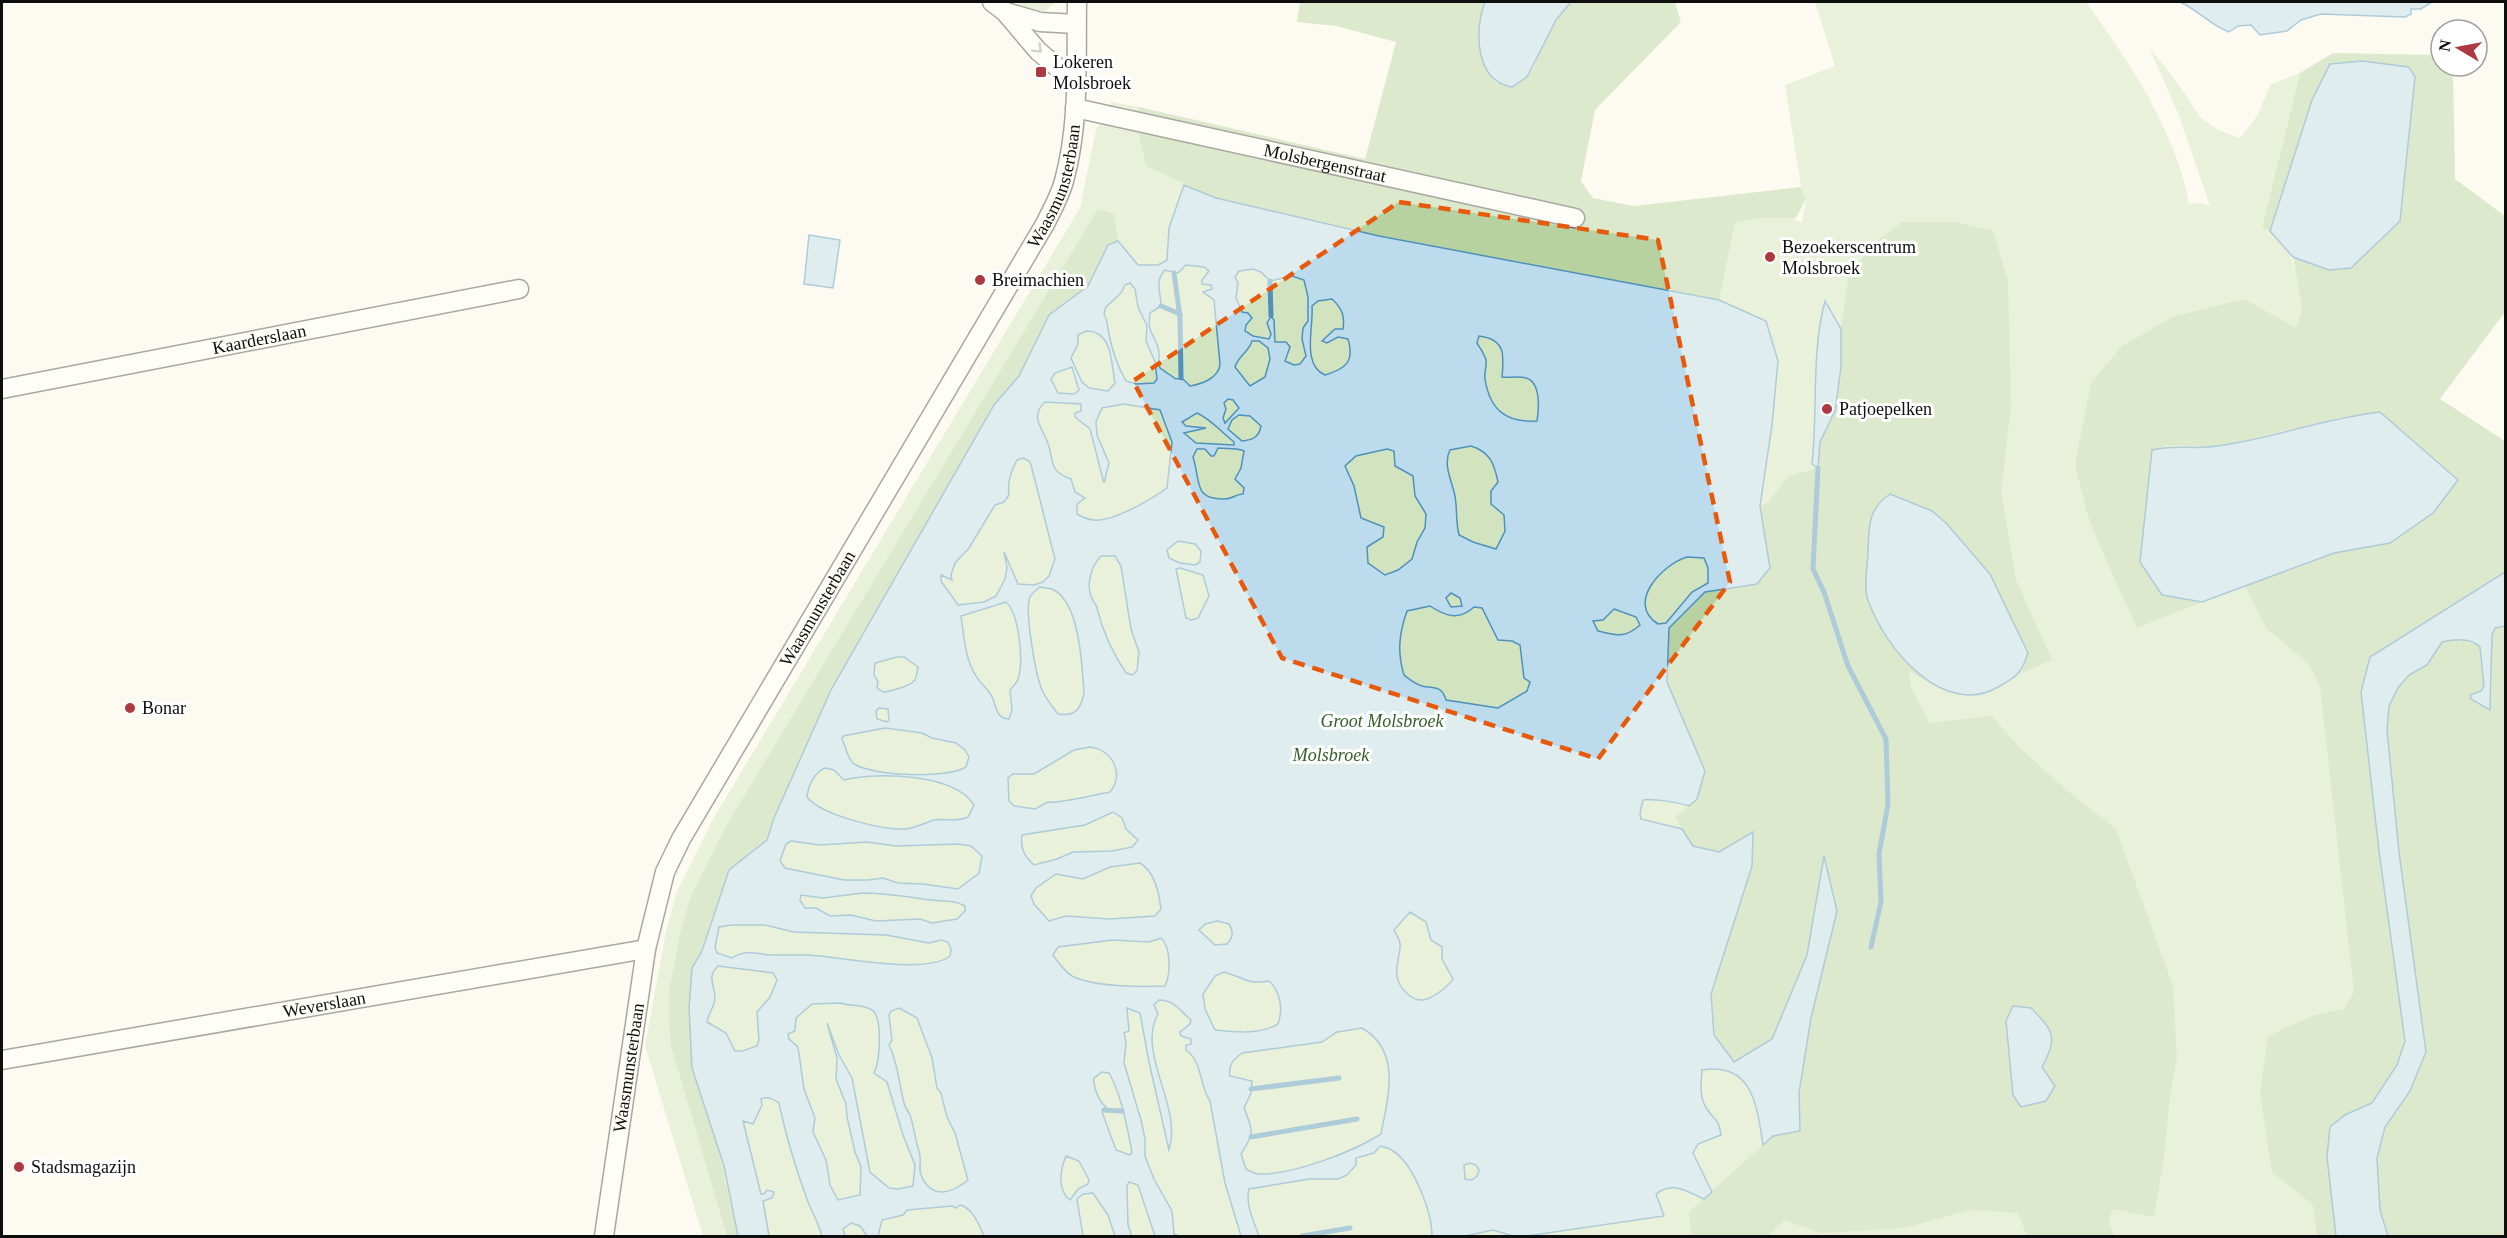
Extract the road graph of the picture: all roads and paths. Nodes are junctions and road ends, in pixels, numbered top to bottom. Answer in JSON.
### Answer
{"nodes":[{"id":1,"x":1077,"y":2,"type":"edge"},
{"id":2,"x":998,"y":7,"type":"edge"},
{"id":3,"x":1076,"y":24,"type":"junction"},
{"id":4,"x":1076,"y":83,"type":"junction"},
{"id":5,"x":1075,"y":108,"type":"junction"},
{"id":6,"x":1575,"y":218,"type":"dead end"},
{"id":7,"x":519,"y":289,"type":"dead end"},
{"id":8,"x":2,"y":389,"type":"edge"},
{"id":9,"x":646,"y":949,"type":"junction"},
{"id":10,"x":2,"y":1060,"type":"edge"},
{"id":11,"x":604,"y":1236,"type":"edge"}],
"edges":[{"from":1,"to":3,"type":"street","name":"Waasmunsterbaan"},
{"from":2,"to":3,"type":"street"},
{"from":2,"to":4,"type":"street","one_way":true},
{"from":3,"to":4,"type":"street","name":"Waasmunsterbaan"},
{"from":4,"to":5,"type":"street","name":"Waasmunsterbaan"},
{"from":5,"to":6,"type":"street","name":"Molsbergenstraat"},
{"from":5,"to":9,"type":"street","name":"Waasmunsterbaan"},
{"from":7,"to":8,"type":"street","name":"Kaarderslaan"},
{"from":9,"to":10,"type":"street","name":"Weverslaan"},
{"from":9,"to":11,"type":"street","name":"Waasmunsterbaan"}]}
